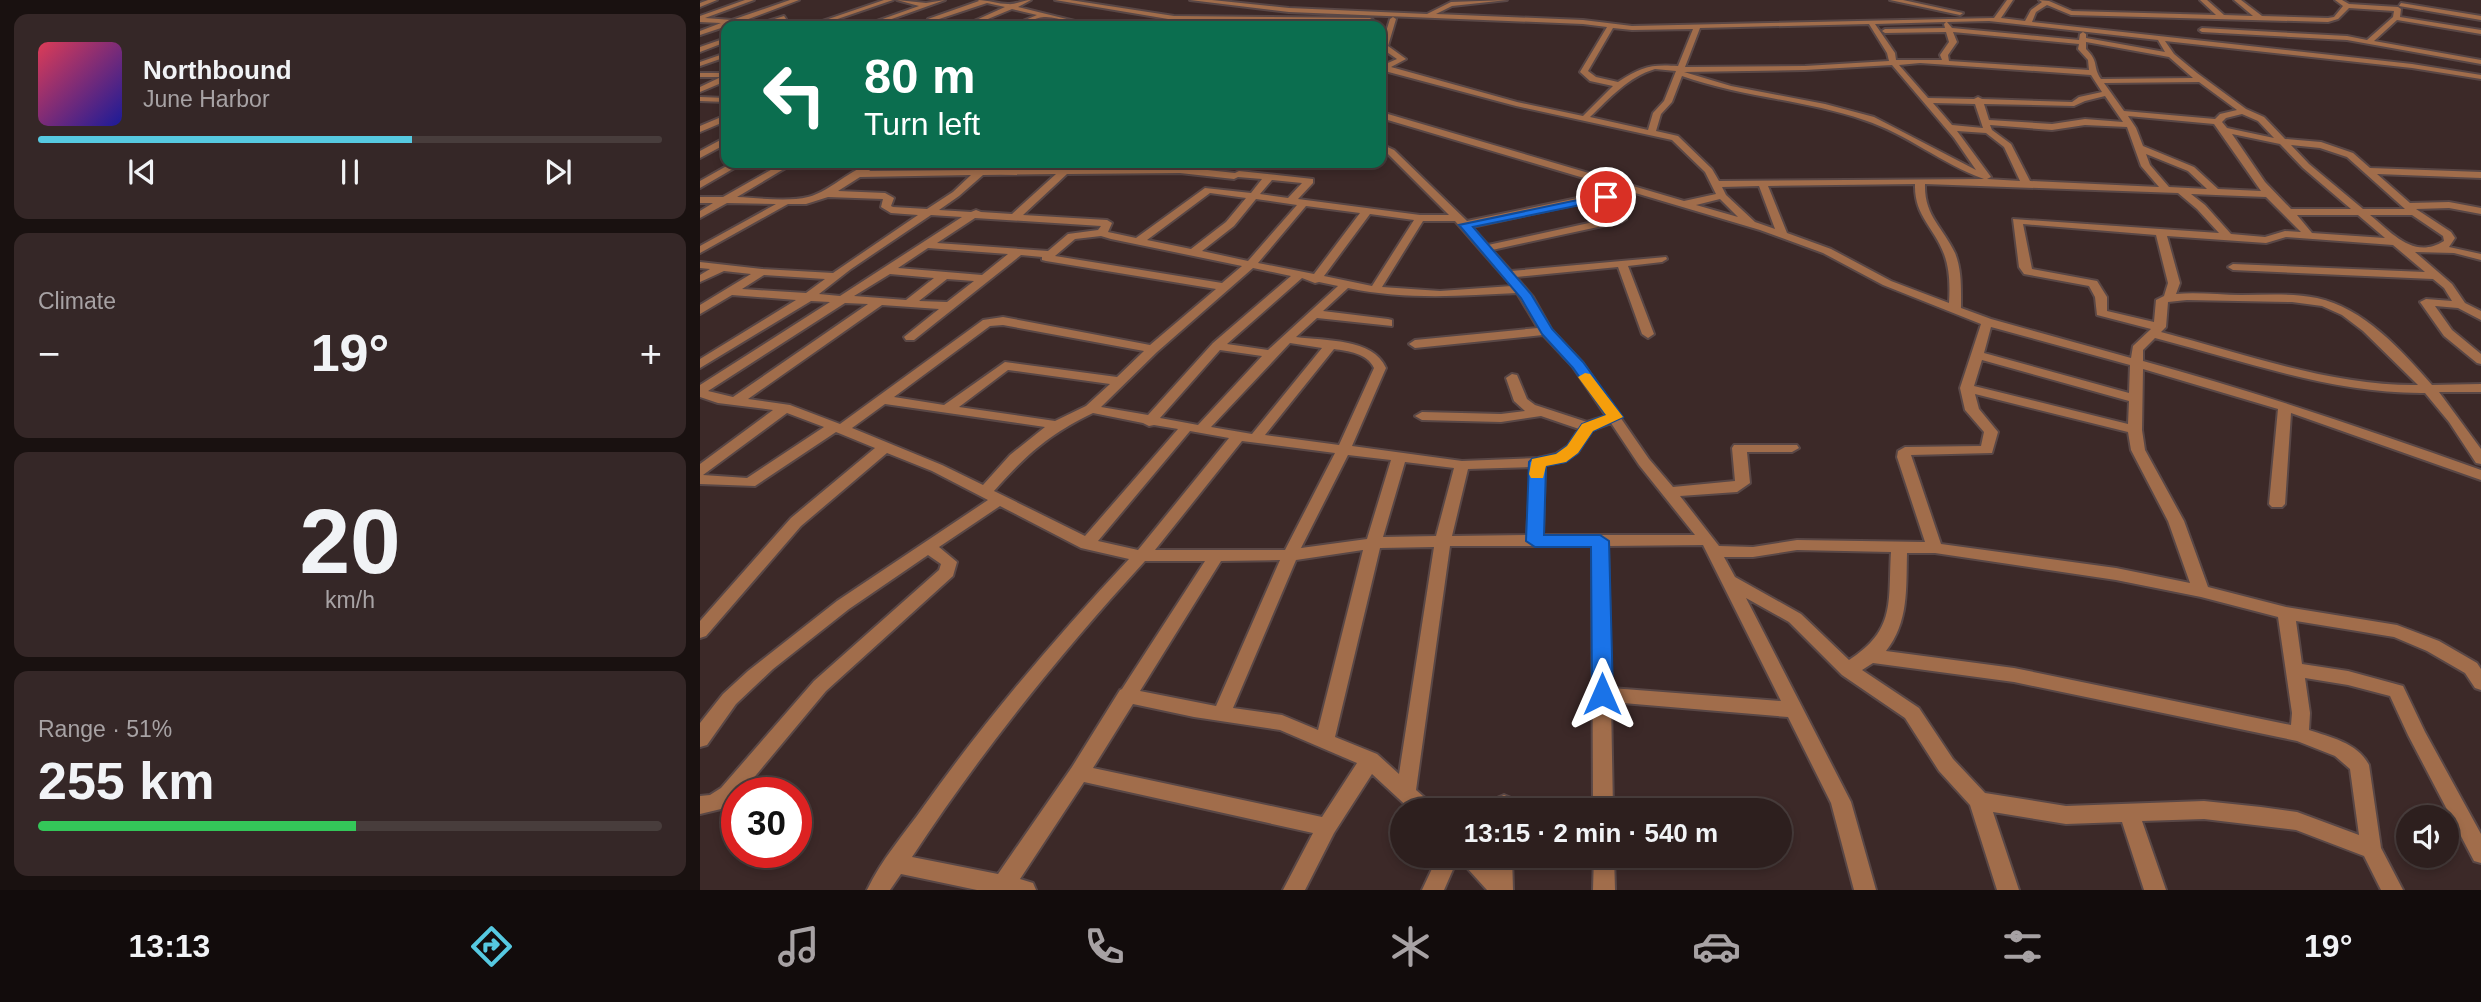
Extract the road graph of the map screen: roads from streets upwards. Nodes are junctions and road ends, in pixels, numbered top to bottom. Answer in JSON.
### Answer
{"nodes":[{"id":1,"x":714,"y":0,"type":"edge"},
{"id":2,"x":751,"y":0,"type":"edge"},
{"id":3,"x":796,"y":0,"type":"edge"},
{"id":4,"x":890,"y":0,"type":"edge"},
{"id":5,"x":900,"y":0,"type":"edge"},
{"id":6,"x":942,"y":0,"type":"edge"},
{"id":7,"x":1028,"y":0,"type":"edge"},
{"id":8,"x":1058,"y":0,"type":"edge"},
{"id":9,"x":1193,"y":0,"type":"edge"},
{"id":10,"x":1271,"y":0,"type":"edge"},
{"id":11,"x":1504,"y":0,"type":"edge"},
{"id":12,"x":1893,"y":0,"type":"edge"},
{"id":13,"x":2010,"y":0,"type":"edge"},
{"id":14,"x":2203,"y":0,"type":"edge"},
{"id":15,"x":2237,"y":0,"type":"edge"},
{"id":16,"x":2338,"y":0,"type":"edge"},
{"id":17,"x":984,"y":1,"type":"edge"},
{"id":18,"x":1227,"y":1,"type":"edge"},
{"id":19,"x":2043,"y":1,"type":"edge"},
{"id":20,"x":1314,"y":2,"type":"dead end"},
{"id":21,"x":1477,"y":2,"type":"junction"},
{"id":22,"x":1965,"y":4,"type":"dead end"},
{"id":23,"x":700,"y":5,"type":"edge"},
{"id":24,"x":926,"y":5,"type":"junction"},
{"id":25,"x":1345,"y":5,"type":"edge"},
{"id":26,"x":2347,"y":6,"type":"junction"},
{"id":27,"x":1015,"y":7,"type":"junction"},
{"id":28,"x":1263,"y":7,"type":"junction"},
{"id":29,"x":1112,"y":8,"type":"junction"},
{"id":30,"x":2400,"y":8,"type":"edge"},
{"id":31,"x":1305,"y":10,"type":"junction"},
{"id":32,"x":1962,"y":13,"type":"junction"},
{"id":33,"x":2071,"y":13,"type":"junction"},
{"id":34,"x":901,"y":14,"type":"junction"},
{"id":35,"x":1044,"y":15,"type":"junction"},
{"id":36,"x":1390,"y":16,"type":"junction"},
{"id":37,"x":2180,"y":16,"type":"junction"},
{"id":38,"x":2466,"y":16,"type":"junction"},
{"id":39,"x":809,"y":17,"type":"dead end"},
{"id":40,"x":1424,"y":17,"type":"junction"},
{"id":41,"x":2222,"y":17,"type":"junction"},
{"id":42,"x":2259,"y":17,"type":"junction"},
{"id":43,"x":784,"y":18,"type":"dead end"},
{"id":44,"x":2481,"y":18,"type":"edge"},
{"id":45,"x":700,"y":19,"type":"edge"},
{"id":46,"x":1476,"y":19,"type":"junction"},
{"id":47,"x":1992,"y":19,"type":"junction"},
{"id":48,"x":2305,"y":19,"type":"junction"},
{"id":49,"x":1945,"y":20,"type":"junction"},
{"id":50,"x":1974,"y":20,"type":"junction"},
{"id":51,"x":2330,"y":20,"type":"junction"},
{"id":52,"x":721,"y":21,"type":"edge"},
{"id":53,"x":733,"y":21,"type":"edge"},
{"id":54,"x":775,"y":21,"type":"edge"},
{"id":55,"x":828,"y":21,"type":"joint"},
{"id":56,"x":881,"y":21,"type":"edge"},
{"id":57,"x":926,"y":21,"type":"edge"},
{"id":58,"x":933,"y":21,"type":"edge"},
{"id":59,"x":979,"y":21,"type":"edge"},
{"id":60,"x":1028,"y":21,"type":"edge"},
{"id":61,"x":1069,"y":21,"type":"edge"},
{"id":62,"x":1082,"y":21,"type":"edge"},
{"id":63,"x":1288,"y":21,"type":"joint"},
{"id":64,"x":1348,"y":21,"type":"joint"},
{"id":65,"x":1870,"y":21,"type":"junction"},
{"id":66,"x":2025,"y":23,"type":"junction"},
{"id":67,"x":721,"y":25,"type":"edge"},
{"id":68,"x":1611,"y":26,"type":"junction"},
{"id":69,"x":2055,"y":27,"type":"junction"},
{"id":70,"x":1697,"y":28,"type":"junction"},
{"id":71,"x":2455,"y":28,"type":"junction"},
{"id":72,"x":1951,"y":30,"type":"junction"},
{"id":73,"x":2202,"y":30,"type":"junction"},
{"id":74,"x":1876,"y":31,"type":"junction"},
{"id":75,"x":1982,"y":32,"type":"junction"},
{"id":76,"x":2481,"y":32,"type":"edge"},
{"id":77,"x":700,"y":33,"type":"edge"},
{"id":78,"x":2017,"y":36,"type":"junction"},
{"id":79,"x":2323,"y":36,"type":"junction"},
{"id":80,"x":1386,"y":37,"type":"edge"},
{"id":81,"x":2082,"y":37,"type":"junction"},
{"id":82,"x":2160,"y":38,"type":"junction"},
{"id":83,"x":2370,"y":40,"type":"junction"},
{"id":84,"x":721,"y":42,"type":"edge"},
{"id":85,"x":2212,"y":44,"type":"junction"},
{"id":86,"x":1386,"y":48,"type":"edge"},
{"id":87,"x":702,"y":49,"type":"edge"},
{"id":88,"x":721,"y":51,"type":"edge"},
{"id":89,"x":721,"y":54,"type":"edge"},
{"id":90,"x":2171,"y":55,"type":"junction"},
{"id":91,"x":1893,"y":62,"type":"junction"},
{"id":92,"x":2481,"y":62,"type":"edge"},
{"id":93,"x":702,"y":64,"type":"edge"},
{"id":94,"x":1946,"y":64,"type":"junction"},
{"id":95,"x":721,"y":65,"type":"edge"},
{"id":96,"x":1386,"y":65,"type":"edge"},
{"id":97,"x":1386,"y":67,"type":"edge"},
{"id":98,"x":1755,"y":69,"type":"junction"},
{"id":99,"x":1680,"y":71,"type":"junction"},
{"id":100,"x":700,"y":75,"type":"edge"},
{"id":101,"x":721,"y":76,"type":"edge"},
{"id":102,"x":2096,"y":77,"type":"junction"},
{"id":103,"x":2481,"y":78,"type":"edge"},
{"id":104,"x":721,"y":79,"type":"edge"},
{"id":105,"x":2199,"y":80,"type":"junction"},
{"id":106,"x":1620,"y":85,"type":"junction"},
{"id":107,"x":700,"y":90,"type":"edge"},
{"id":108,"x":1766,"y":93,"type":"junction"},
{"id":109,"x":2108,"y":93,"type":"junction"},
{"id":110,"x":700,"y":99,"type":"edge"},
{"id":111,"x":721,"y":99,"type":"edge"},
{"id":112,"x":1978,"y":99,"type":"junction"},
{"id":113,"x":1924,"y":100,"type":"junction"},
{"id":114,"x":2074,"y":104,"type":"junction"},
{"id":115,"x":2243,"y":111,"type":"junction"},
{"id":116,"x":2123,"y":113,"type":"junction"},
{"id":117,"x":1386,"y":116,"type":"edge"},
{"id":118,"x":1586,"y":117,"type":"junction"},
{"id":119,"x":700,"y":119,"type":"edge"},
{"id":120,"x":721,"y":119,"type":"edge"},
{"id":121,"x":721,"y":121,"type":"edge"},
{"id":122,"x":2085,"y":122,"type":"junction"},
{"id":123,"x":2130,"y":125,"type":"junction"},
{"id":124,"x":2221,"y":126,"type":"junction"},
{"id":125,"x":1947,"y":127,"type":"junction"},
{"id":126,"x":1987,"y":127,"type":"junction"},
{"id":127,"x":700,"y":129,"type":"edge"},
{"id":128,"x":1651,"y":133,"type":"junction"},
{"id":129,"x":2279,"y":141,"type":"junction"},
{"id":130,"x":721,"y":143,"type":"edge"},
{"id":131,"x":713,"y":148,"type":"junction"},
{"id":132,"x":721,"y":148,"type":"edge"},
{"id":133,"x":2140,"y":148,"type":"junction"},
{"id":134,"x":1386,"y":150,"type":"edge"},
{"id":135,"x":700,"y":155,"type":"edge"},
{"id":136,"x":729,"y":168,"type":"edge"},
{"id":137,"x":781,"y":168,"type":"edge"},
{"id":138,"x":867,"y":168,"type":"edge"},
{"id":139,"x":986,"y":168,"type":"edge"},
{"id":140,"x":1247,"y":168,"type":"edge"},
{"id":141,"x":2367,"y":171,"type":"junction"},
{"id":142,"x":1064,"y":172,"type":"junction"},
{"id":143,"x":857,"y":174,"type":"junction"},
{"id":144,"x":981,"y":174,"type":"junction"},
{"id":145,"x":1236,"y":175,"type":"junction"},
{"id":146,"x":2481,"y":175,"type":"edge"},
{"id":147,"x":1270,"y":176,"type":"junction"},
{"id":148,"x":1988,"y":180,"type":"junction"},
{"id":149,"x":1920,"y":182,"type":"junction"},
{"id":150,"x":1762,"y":183,"type":"junction"},
{"id":151,"x":1717,"y":184,"type":"junction"},
{"id":152,"x":700,"y":185,"type":"edge"},
{"id":153,"x":2027,"y":185,"type":"junction"},
{"id":154,"x":2165,"y":188,"type":"junction"},
{"id":155,"x":1634,"y":189,"type":"junction"},
{"id":156,"x":2179,"y":189,"type":"junction"},
{"id":157,"x":1208,"y":190,"type":"junction"},
{"id":158,"x":2214,"y":190,"type":"junction"},
{"id":159,"x":827,"y":194,"type":"junction"},
{"id":160,"x":2268,"y":194,"type":"junction"},
{"id":161,"x":1722,"y":196,"type":"junction"},
{"id":162,"x":1250,"y":197,"type":"junction"},
{"id":163,"x":700,"y":200,"type":"edge"},
{"id":164,"x":725,"y":201,"type":"junction"},
{"id":165,"x":1289,"y":202,"type":"junction"},
{"id":166,"x":784,"y":203,"type":"junction"},
{"id":167,"x":1303,"y":204,"type":"junction"},
{"id":168,"x":1684,"y":204,"type":"junction"},
{"id":169,"x":2411,"y":209,"type":"junction"},
{"id":170,"x":2359,"y":210,"type":"junction"},
{"id":171,"x":1367,"y":211,"type":"junction"},
{"id":172,"x":2481,"y":211,"type":"edge"},
{"id":173,"x":927,"y":212,"type":"junction"},
{"id":174,"x":2291,"y":212,"type":"junction"},
{"id":175,"x":976,"y":213,"type":"junction"},
{"id":176,"x":700,"y":215,"type":"edge"},
{"id":177,"x":1016,"y":216,"type":"junction"},
{"id":178,"x":1420,"y":218,"type":"junction"},
{"id":179,"x":1621,"y":219,"type":"dead end"},
{"id":180,"x":1461,"y":222,"type":"junction"},
{"id":181,"x":1752,"y":225,"type":"junction"},
{"id":182,"x":2303,"y":225,"type":"junction"},
{"id":183,"x":1102,"y":233,"type":"junction"},
{"id":184,"x":2161,"y":233,"type":"junction"},
{"id":185,"x":2285,"y":234,"type":"junction"},
{"id":186,"x":1783,"y":235,"type":"junction"},
{"id":187,"x":2309,"y":236,"type":"junction"},
{"id":188,"x":2228,"y":237,"type":"junction"},
{"id":189,"x":2337,"y":238,"type":"junction"},
{"id":190,"x":1139,"y":241,"type":"junction"},
{"id":191,"x":2394,"y":242,"type":"junction"},
{"id":192,"x":926,"y":246,"type":"junction"},
{"id":193,"x":2406,"y":248,"type":"junction"},
{"id":194,"x":2440,"y":248,"type":"junction"},
{"id":195,"x":1483,"y":249,"type":"junction"},
{"id":196,"x":700,"y":250,"type":"edge"},
{"id":197,"x":1018,"y":252,"type":"junction"},
{"id":198,"x":1194,"y":253,"type":"junction"},
{"id":199,"x":1049,"y":254,"type":"junction"},
{"id":200,"x":2481,"y":257,"type":"edge"},
{"id":201,"x":1662,"y":259,"type":"dead end"},
{"id":202,"x":1622,"y":263,"type":"junction"},
{"id":203,"x":700,"y":265,"type":"edge"},
{"id":204,"x":1248,"y":267,"type":"junction"},
{"id":205,"x":2233,"y":267,"type":"dead end"},
{"id":206,"x":722,"y":268,"type":"junction"},
{"id":207,"x":887,"y":271,"type":"junction"},
{"id":208,"x":762,"y":272,"type":"junction"},
{"id":209,"x":1507,"y":275,"type":"junction"},
{"id":210,"x":834,"y":276,"type":"junction"},
{"id":211,"x":944,"y":276,"type":"junction"},
{"id":212,"x":2437,"y":276,"type":"junction"},
{"id":213,"x":1297,"y":277,"type":"junction"},
{"id":214,"x":984,"y":278,"type":"junction"},
{"id":215,"x":700,"y":279,"type":"edge"},
{"id":216,"x":1315,"y":280,"type":"junction"},
{"id":217,"x":1345,"y":285,"type":"junction"},
{"id":218,"x":1224,"y":287,"type":"junction"},
{"id":219,"x":1519,"y":289,"type":"junction"},
{"id":220,"x":1375,"y":290,"type":"junction"},
{"id":221,"x":731,"y":292,"type":"junction"},
{"id":222,"x":810,"y":296,"type":"junction"},
{"id":223,"x":2168,"y":298,"type":"junction"},
{"id":224,"x":842,"y":300,"type":"junction"},
{"id":225,"x":879,"y":302,"type":"junction"},
{"id":226,"x":909,"y":303,"type":"junction"},
{"id":227,"x":2462,"y":305,"type":"junction"},
{"id":228,"x":949,"y":306,"type":"junction"},
{"id":229,"x":700,"y":310,"type":"edge"},
{"id":230,"x":1955,"y":310,"type":"junction"},
{"id":231,"x":1315,"y":314,"type":"junction"},
{"id":232,"x":2481,"y":316,"type":"edge"},
{"id":233,"x":1987,"y":322,"type":"junction"},
{"id":234,"x":1388,"y":323,"type":"dead end"},
{"id":235,"x":2157,"y":330,"type":"junction"},
{"id":236,"x":1546,"y":331,"type":"junction"},
{"id":237,"x":1648,"y":334,"type":"dead end"},
{"id":238,"x":910,"y":337,"type":"dead end"},
{"id":239,"x":1287,"y":339,"type":"junction"},
{"id":240,"x":1415,"y":344,"type":"dead end"},
{"id":241,"x":1217,"y":346,"type":"junction"},
{"id":242,"x":1328,"y":347,"type":"junction"},
{"id":243,"x":1153,"y":349,"type":"junction"},
{"id":244,"x":1270,"y":354,"type":"junction"},
{"id":245,"x":1977,"y":355,"type":"junction"},
{"id":246,"x":2478,"y":355,"type":"edge"},
{"id":247,"x":2135,"y":362,"type":"junction"},
{"id":248,"x":700,"y":364,"type":"edge"},
{"id":249,"x":1512,"y":379,"type":"dead end"},
{"id":250,"x":1119,"y":381,"type":"junction"},
{"id":251,"x":1967,"y":388,"type":"junction"},
{"id":252,"x":2427,"y":388,"type":"junction"},
{"id":253,"x":2481,"y":388,"type":"edge"},
{"id":254,"x":700,"y":392,"type":"edge"},
{"id":255,"x":2135,"y":399,"type":"junction"},
{"id":256,"x":886,"y":400,"type":"junction"},
{"id":257,"x":736,"y":401,"type":"junction"},
{"id":258,"x":2285,"y":407,"type":"junction"},
{"id":259,"x":785,"y":408,"type":"junction"},
{"id":260,"x":947,"y":409,"type":"junction"},
{"id":261,"x":1091,"y":409,"type":"junction"},
{"id":262,"x":1542,"y":412,"type":"junction"},
{"id":263,"x":1422,"y":416,"type":"dead end"},
{"id":264,"x":1615,"y":417,"type":"junction"},
{"id":265,"x":1149,"y":422,"type":"junction"},
{"id":266,"x":1057,"y":425,"type":"junction"},
{"id":267,"x":838,"y":428,"type":"junction"},
{"id":268,"x":1587,"y":428,"type":"junction"},
{"id":269,"x":1194,"y":429,"type":"junction"},
{"id":270,"x":2135,"y":430,"type":"junction"},
{"id":271,"x":1238,"y":436,"type":"junction"},
{"id":272,"x":1256,"y":438,"type":"junction"},
{"id":273,"x":885,"y":447,"type":"junction"},
{"id":274,"x":1792,"y":448,"type":"dead end"},
{"id":275,"x":1343,"y":451,"type":"junction"},
{"id":276,"x":1399,"y":458,"type":"junction"},
{"id":277,"x":2481,"y":460,"type":"edge"},
{"id":278,"x":1538,"y":462,"type":"junction"},
{"id":279,"x":1462,"y":465,"type":"junction"},
{"id":280,"x":700,"y":471,"type":"edge"},
{"id":281,"x":2481,"y":475,"type":"edge"},
{"id":282,"x":700,"y":479,"type":"edge"},
{"id":283,"x":1672,"y":492,"type":"junction"},
{"id":284,"x":992,"y":496,"type":"junction"},
{"id":285,"x":2277,"y":504,"type":"dead end"},
{"id":286,"x":1443,"y":541,"type":"junction"},
{"id":287,"x":1535,"y":541,"type":"junction"},
{"id":288,"x":1600,"y":541,"type":"junction"},
{"id":289,"x":1373,"y":543,"type":"junction"},
{"id":290,"x":1087,"y":544,"type":"junction"},
{"id":291,"x":1711,"y":545,"type":"junction"},
{"id":292,"x":1899,"y":547,"type":"junction"},
{"id":293,"x":929,"y":548,"type":"junction"},
{"id":294,"x":1935,"y":548,"type":"junction"},
{"id":295,"x":1290,"y":555,"type":"junction"},
{"id":296,"x":1141,"y":556,"type":"junction"},
{"id":297,"x":1216,"y":556,"type":"junction"},
{"id":298,"x":1731,"y":582,"type":"junction"},
{"id":299,"x":2201,"y":591,"type":"junction"},
{"id":300,"x":2286,"y":613,"type":"junction"},
{"id":301,"x":700,"y":632,"type":"edge"},
{"id":302,"x":1873,"y":656,"type":"junction"},
{"id":303,"x":2294,"y":669,"type":"junction"},
{"id":304,"x":1848,"y":670,"type":"junction"},
{"id":305,"x":2481,"y":683,"type":"edge"},
{"id":306,"x":1602,"y":694,"type":"junction"},
{"id":307,"x":1126,"y":695,"type":"junction"},
{"id":308,"x":1795,"y":710,"type":"junction"},
{"id":309,"x":1223,"y":713,"type":"junction"},
{"id":310,"x":703,"y":730,"type":"edge"},
{"id":311,"x":2300,"y":734,"type":"junction"},
{"id":312,"x":1325,"y":741,"type":"junction"},
{"id":313,"x":1370,"y":760,"type":"junction"},
{"id":314,"x":1079,"y":773,"type":"junction"},
{"id":315,"x":1406,"y":792,"type":"junction"},
{"id":316,"x":1412,"y":798,"type":"edge"},
{"id":317,"x":1603,"y":798,"type":"edge"},
{"id":318,"x":1979,"y":801,"type":"junction"},
{"id":319,"x":700,"y":805,"type":"edge"},
{"id":320,"x":2129,"y":812,"type":"junction"},
{"id":321,"x":1327,"y":827,"type":"junction"},
{"id":322,"x":2371,"y":849,"type":"junction"},
{"id":323,"x":2481,"y":854,"type":"edge"},
{"id":324,"x":895,"y":863,"type":"junction"},
{"id":325,"x":1443,"y":868,"type":"edge"},
{"id":326,"x":1480,"y":868,"type":"edge"},
{"id":327,"x":1502,"y":868,"type":"edge"},
{"id":328,"x":1604,"y":868,"type":"edge"},
{"id":329,"x":1001,"y":887,"type":"edge"},
{"id":330,"x":1502,"y":889,"type":"edge"},
{"id":331,"x":878,"y":890,"type":"edge"},
{"id":332,"x":1025,"y":890,"type":"edge"},
{"id":333,"x":1294,"y":890,"type":"edge"},
{"id":334,"x":1433,"y":890,"type":"edge"},
{"id":335,"x":1604,"y":890,"type":"edge"},
{"id":336,"x":1865,"y":890,"type":"edge"},
{"id":337,"x":2008,"y":890,"type":"edge"},
{"id":338,"x":2155,"y":890,"type":"edge"},
{"id":339,"x":2392,"y":890,"type":"edge"}],
"edges":[{"from":1,"to":23,"type":"street"},
{"from":2,"to":45,"type":"street"},
{"from":3,"to":53,"type":"street"},
{"from":4,"to":55,"type":"street"},
{"from":5,"to":24,"type":"street"},
{"from":6,"to":24,"type":"street"},
{"from":7,"to":27,"type":"street"},
{"from":8,"to":29,"type":"street"},
{"from":9,"to":18,"type":"street"},
{"from":10,"to":28,"type":"street"},
{"from":11,"to":21,"type":"street"},
{"from":12,"to":32,"type":"street"},
{"from":13,"to":47,"type":"street"},
{"from":14,"to":41,"type":"street"},
{"from":15,"to":42,"type":"street"},
{"from":16,"to":26,"type":"street"},
{"from":17,"to":27,"type":"street"},
{"from":17,"to":58,"type":"street"},
{"from":18,"to":28,"type":"street"},
{"from":19,"to":33,"type":"street"},
{"from":19,"to":66,"type":"street"},
{"from":20,"to":31,"type":"street"},
{"from":21,"to":40,"type":"street"},
{"from":21,"to":46,"type":"street"},
{"from":22,"to":32,"type":"street"},
{"from":24,"to":34,"type":"street"},
{"from":25,"to":31,"type":"street"},
{"from":25,"to":36,"type":"street"},
{"from":25,"to":36,"type":"street"},
{"from":26,"to":30,"type":"street"},
{"from":26,"to":51,"type":"street"},
{"from":27,"to":35,"type":"street"},
{"from":27,"to":59,"type":"street"},
{"from":28,"to":31,"type":"street"},
{"from":29,"to":62,"type":"street"},
{"from":29,"to":63,"type":"street"},
{"from":30,"to":38,"type":"street"},
{"from":30,"to":71,"type":"street"},
{"from":30,"to":83,"type":"street"},
{"from":32,"to":47,"type":"street"},
{"from":33,"to":37,"type":"street"},
{"from":33,"to":69,"type":"street"},
{"from":34,"to":56,"type":"street"},
{"from":34,"to":57,"type":"street"},
{"from":35,"to":60,"type":"street"},
{"from":35,"to":61,"type":"street"},
{"from":36,"to":40,"type":"street"},
{"from":36,"to":64,"type":"street"},
{"from":36,"to":80,"type":"street"},
{"from":37,"to":41,"type":"street"},
{"from":37,"to":73,"type":"street"},
{"from":38,"to":44,"type":"street"},
{"from":38,"to":71,"type":"street"},
{"from":39,"to":55,"type":"street"},
{"from":40,"to":46,"type":"street"},
{"from":41,"to":42,"type":"street"},
{"from":42,"to":48,"type":"street"},
{"from":43,"to":54,"type":"street"},
{"from":45,"to":52,"type":"street"},
{"from":46,"to":68,"type":"street"},
{"from":47,"to":50,"type":"street"},
{"from":47,"to":66,"type":"street"},
{"from":48,"to":51,"type":"street"},
{"from":48,"to":79,"type":"street"},
{"from":49,"to":50,"type":"street"},
{"from":49,"to":65,"type":"street"},
{"from":49,"to":72,"type":"street"},
{"from":50,"to":75,"type":"street"},
{"from":51,"to":83,"type":"street"},
{"from":63,"to":64,"type":"street"},
{"from":65,"to":70,"type":"street"},
{"from":65,"to":74,"type":"street"},
{"from":66,"to":69,"type":"street"},
{"from":66,"to":78,"type":"street"},
{"from":67,"to":77,"type":"street"},
{"from":68,"to":70,"type":"street"},
{"from":68,"to":106,"type":"street"},
{"from":69,"to":81,"type":"street"},
{"from":70,"to":99,"type":"street"},
{"from":71,"to":76,"type":"street"},
{"from":72,"to":74,"type":"street"},
{"from":72,"to":75,"type":"street"},
{"from":72,"to":94,"type":"street"},
{"from":73,"to":79,"type":"street"},
{"from":73,"to":85,"type":"street"},
{"from":74,"to":91,"type":"street"},
{"from":75,"to":78,"type":"street"},
{"from":78,"to":81,"type":"street"},
{"from":79,"to":83,"type":"street"},
{"from":81,"to":82,"type":"street"},
{"from":81,"to":90,"type":"street"},
{"from":81,"to":102,"type":"street"},
{"from":82,"to":85,"type":"street"},
{"from":82,"to":90,"type":"street"},
{"from":83,"to":92,"type":"street"},
{"from":84,"to":87,"type":"street"},
{"from":85,"to":103,"type":"street"},
{"from":86,"to":96,"type":"street"},
{"from":87,"to":88,"type":"street"},
{"from":89,"to":93,"type":"street"},
{"from":90,"to":105,"type":"street"},
{"from":91,"to":94,"type":"street"},
{"from":91,"to":98,"type":"street"},
{"from":91,"to":113,"type":"street"},
{"from":93,"to":95,"type":"street"},
{"from":94,"to":102,"type":"street"},
{"from":97,"to":118,"type":"street"},
{"from":98,"to":99,"type":"street"},
{"from":98,"to":108,"type":"street"},
{"from":99,"to":106,"type":"street"},
{"from":99,"to":108,"type":"street"},
{"from":99,"to":128,"type":"street"},
{"from":100,"to":101,"type":"street"},
{"from":102,"to":105,"type":"street"},
{"from":102,"to":109,"type":"street"},
{"from":104,"to":107,"type":"street"},
{"from":105,"to":115,"type":"street"},
{"from":106,"to":118,"type":"street"},
{"from":108,"to":148,"type":"street"},
{"from":109,"to":114,"type":"street"},
{"from":109,"to":116,"type":"street"},
{"from":110,"to":111,"type":"street"},
{"from":112,"to":113,"type":"street"},
{"from":112,"to":114,"type":"street"},
{"from":112,"to":126,"type":"street"},
{"from":113,"to":125,"type":"street"},
{"from":114,"to":122,"type":"street"},
{"from":115,"to":124,"type":"street"},
{"from":115,"to":129,"type":"street"},
{"from":116,"to":123,"type":"street"},
{"from":116,"to":124,"type":"street"},
{"from":117,"to":155,"type":"street"},
{"from":118,"to":128,"type":"street"},
{"from":119,"to":120,"type":"street"},
{"from":121,"to":127,"type":"street"},
{"from":122,"to":123,"type":"street"},
{"from":122,"to":126,"type":"street"},
{"from":123,"to":133,"type":"street"},
{"from":124,"to":129,"type":"street"},
{"from":124,"to":160,"type":"street"},
{"from":125,"to":126,"type":"street"},
{"from":125,"to":148,"type":"street"},
{"from":126,"to":153,"type":"street"},
{"from":128,"to":151,"type":"street"},
{"from":129,"to":141,"type":"street"},
{"from":129,"to":170,"type":"street"},
{"from":130,"to":131,"type":"street"},
{"from":131,"to":132,"type":"street"},
{"from":131,"to":135,"type":"street"},
{"from":133,"to":154,"type":"street"},
{"from":133,"to":158,"type":"street"},
{"from":134,"to":180,"type":"street"},
{"from":136,"to":152,"type":"street"},
{"from":137,"to":164,"type":"street"},
{"from":138,"to":143,"type":"street"},
{"from":139,"to":144,"type":"street"},
{"from":140,"to":145,"type":"street"},
{"from":141,"to":146,"type":"street"},
{"from":141,"to":169,"type":"street"},
{"from":142,"to":144,"type":"street"},
{"from":142,"to":145,"type":"street"},
{"from":142,"to":177,"type":"street"},
{"from":143,"to":144,"type":"street"},
{"from":143,"to":159,"type":"street"},
{"from":144,"to":173,"type":"street"},
{"from":145,"to":147,"type":"street"},
{"from":145,"to":157,"type":"street"},
{"from":147,"to":162,"type":"street"},
{"from":147,"to":165,"type":"street"},
{"from":148,"to":149,"type":"street"},
{"from":148,"to":153,"type":"street"},
{"from":149,"to":150,"type":"street"},
{"from":149,"to":230,"type":"street"},
{"from":150,"to":151,"type":"street"},
{"from":150,"to":186,"type":"street"},
{"from":151,"to":161,"type":"street"},
{"from":153,"to":154,"type":"street"},
{"from":154,"to":156,"type":"street"},
{"from":155,"to":168,"type":"street"},
{"from":155,"to":180,"type":"street"},
{"from":156,"to":158,"type":"street"},
{"from":156,"to":188,"type":"street"},
{"from":157,"to":162,"type":"street"},
{"from":157,"to":190,"type":"street"},
{"from":158,"to":160,"type":"street"},
{"from":159,"to":166,"type":"street"},
{"from":159,"to":173,"type":"street"},
{"from":160,"to":174,"type":"street"},
{"from":161,"to":168,"type":"street"},
{"from":161,"to":181,"type":"street"},
{"from":162,"to":165,"type":"street"},
{"from":162,"to":198,"type":"street"},
{"from":163,"to":164,"type":"street"},
{"from":164,"to":166,"type":"street"},
{"from":164,"to":176,"type":"street"},
{"from":165,"to":167,"type":"street"},
{"from":166,"to":196,"type":"street"},
{"from":167,"to":171,"type":"street"},
{"from":167,"to":204,"type":"street"},
{"from":168,"to":181,"type":"street"},
{"from":169,"to":170,"type":"street"},
{"from":169,"to":172,"type":"street"},
{"from":169,"to":194,"type":"street"},
{"from":170,"to":174,"type":"street"},
{"from":170,"to":191,"type":"street"},
{"from":171,"to":178,"type":"street"},
{"from":171,"to":216,"type":"street"},
{"from":173,"to":175,"type":"street"},
{"from":173,"to":210,"type":"street"},
{"from":174,"to":182,"type":"street"},
{"from":175,"to":177,"type":"street"},
{"from":175,"to":192,"type":"street"},
{"from":177,"to":183,"type":"street"},
{"from":178,"to":180,"type":"street"},
{"from":178,"to":220,"type":"street"},
{"from":179,"to":195,"type":"street"},
{"from":180,"to":195,"type":"street"},
{"from":181,"to":186,"type":"street"},
{"from":182,"to":185,"type":"street"},
{"from":182,"to":187,"type":"street"},
{"from":182,"to":189,"type":"street"},
{"from":183,"to":190,"type":"street"},
{"from":183,"to":199,"type":"street"},
{"from":184,"to":188,"type":"street"},
{"from":184,"to":223,"type":"street"},
{"from":184,"to":235,"type":"street"},
{"from":185,"to":187,"type":"street"},
{"from":185,"to":188,"type":"street"},
{"from":186,"to":230,"type":"street"},
{"from":187,"to":189,"type":"street"},
{"from":189,"to":191,"type":"street"},
{"from":190,"to":198,"type":"street"},
{"from":191,"to":193,"type":"street"},
{"from":192,"to":197,"type":"street"},
{"from":192,"to":207,"type":"street"},
{"from":193,"to":194,"type":"street"},
{"from":193,"to":212,"type":"street"},
{"from":194,"to":200,"type":"street"},
{"from":195,"to":209,"type":"street"},
{"from":197,"to":199,"type":"street"},
{"from":197,"to":214,"type":"street"},
{"from":198,"to":204,"type":"street"},
{"from":199,"to":218,"type":"street"},
{"from":201,"to":202,"type":"street"},
{"from":202,"to":209,"type":"street"},
{"from":202,"to":237,"type":"street"},
{"from":203,"to":206,"type":"street"},
{"from":204,"to":213,"type":"street"},
{"from":204,"to":218,"type":"street"},
{"from":205,"to":212,"type":"street"},
{"from":206,"to":208,"type":"street"},
{"from":206,"to":215,"type":"street"},
{"from":207,"to":211,"type":"street"},
{"from":207,"to":224,"type":"street"},
{"from":208,"to":210,"type":"street"},
{"from":208,"to":221,"type":"street"},
{"from":209,"to":219,"type":"street"},
{"from":210,"to":222,"type":"street"},
{"from":211,"to":214,"type":"street"},
{"from":211,"to":226,"type":"street"},
{"from":212,"to":227,"type":"street"},
{"from":213,"to":216,"type":"street"},
{"from":213,"to":241,"type":"street"},
{"from":214,"to":228,"type":"street"},
{"from":216,"to":217,"type":"street"},
{"from":217,"to":220,"type":"street"},
{"from":217,"to":231,"type":"street"},
{"from":218,"to":243,"type":"street"},
{"from":219,"to":220,"type":"street"},
{"from":219,"to":236,"type":"street"},
{"from":221,"to":222,"type":"street"},
{"from":221,"to":229,"type":"street"},
{"from":222,"to":224,"type":"street"},
{"from":222,"to":248,"type":"street"},
{"from":223,"to":235,"type":"street"},
{"from":223,"to":252,"type":"street"},
{"from":224,"to":225,"type":"street"},
{"from":224,"to":254,"type":"street"},
{"from":225,"to":226,"type":"street"},
{"from":225,"to":257,"type":"street"},
{"from":226,"to":228,"type":"street"},
{"from":227,"to":232,"type":"street"},
{"from":227,"to":246,"type":"street"},
{"from":228,"to":238,"type":"street"},
{"from":230,"to":233,"type":"street"},
{"from":231,"to":234,"type":"street"},
{"from":231,"to":239,"type":"street"},
{"from":233,"to":245,"type":"street"},
{"from":233,"to":247,"type":"street"},
{"from":235,"to":247,"type":"street"},
{"from":235,"to":252,"type":"street"},
{"from":236,"to":240,"type":"street"},
{"from":236,"to":264,"type":"street"},
{"from":239,"to":242,"type":"street"},
{"from":239,"to":244,"type":"street"},
{"from":241,"to":244,"type":"street"},
{"from":241,"to":265,"type":"street"},
{"from":242,"to":272,"type":"street"},
{"from":242,"to":275,"type":"street"},
{"from":243,"to":250,"type":"street"},
{"from":243,"to":256,"type":"street"},
{"from":244,"to":269,"type":"street"},
{"from":245,"to":251,"type":"street"},
{"from":245,"to":255,"type":"street"},
{"from":247,"to":255,"type":"street"},
{"from":247,"to":258,"type":"street"},
{"from":249,"to":262,"type":"street"},
{"from":250,"to":260,"type":"street"},
{"from":250,"to":261,"type":"street"},
{"from":251,"to":270,"type":"street"},
{"from":251,"to":294,"type":"street"},
{"from":252,"to":253,"type":"street"},
{"from":252,"to":277,"type":"street"},
{"from":254,"to":257,"type":"street"},
{"from":255,"to":270,"type":"street"},
{"from":256,"to":260,"type":"street"},
{"from":256,"to":267,"type":"street"},
{"from":257,"to":259,"type":"street"},
{"from":258,"to":281,"type":"street"},
{"from":258,"to":285,"type":"street"},
{"from":259,"to":267,"type":"street"},
{"from":259,"to":280,"type":"street"},
{"from":260,"to":266,"type":"street"},
{"from":261,"to":265,"type":"street"},
{"from":261,"to":266,"type":"street"},
{"from":262,"to":263,"type":"street"},
{"from":262,"to":268,"type":"street"},
{"from":264,"to":268,"type":"street"},
{"from":264,"to":283,"type":"street"},
{"from":265,"to":269,"type":"street"},
{"from":266,"to":284,"type":"street"},
{"from":267,"to":273,"type":"street"},
{"from":267,"to":282,"type":"street"},
{"from":268,"to":278,"type":"street"},
{"from":269,"to":271,"type":"street"},
{"from":269,"to":290,"type":"street"},
{"from":270,"to":299,"type":"street"},
{"from":271,"to":272,"type":"street"},
{"from":271,"to":296,"type":"street"},
{"from":272,"to":275,"type":"street"},
{"from":273,"to":284,"type":"street"},
{"from":273,"to":301,"type":"street"},
{"from":274,"to":283,"type":"street"},
{"from":275,"to":276,"type":"street"},
{"from":275,"to":295,"type":"street"},
{"from":276,"to":279,"type":"street"},
{"from":276,"to":289,"type":"street"},
{"from":278,"to":279,"type":"street"},
{"from":278,"to":287,"type":"street"},
{"from":279,"to":286,"type":"street"},
{"from":283,"to":291,"type":"street"},
{"from":284,"to":290,"type":"street"},
{"from":284,"to":293,"type":"street"},
{"from":286,"to":287,"type":"street"},
{"from":286,"to":289,"type":"street"},
{"from":286,"to":315,"type":"street"},
{"from":287,"to":288,"type":"street"},
{"from":288,"to":291,"type":"street"},
{"from":288,"to":306,"type":"street"},
{"from":289,"to":295,"type":"street"},
{"from":289,"to":312,"type":"street"},
{"from":290,"to":296,"type":"street"},
{"from":291,"to":292,"type":"street"},
{"from":291,"to":298,"type":"street"},
{"from":292,"to":294,"type":"street"},
{"from":292,"to":302,"type":"street"},
{"from":293,"to":310,"type":"street"},
{"from":293,"to":319,"type":"street"},
{"from":294,"to":299,"type":"street"},
{"from":295,"to":297,"type":"street"},
{"from":295,"to":309,"type":"street"},
{"from":296,"to":297,"type":"street"},
{"from":296,"to":324,"type":"street"},
{"from":297,"to":307,"type":"street"},
{"from":298,"to":304,"type":"street"},
{"from":298,"to":308,"type":"street"},
{"from":299,"to":300,"type":"street"},
{"from":300,"to":303,"type":"street"},
{"from":300,"to":305,"type":"street"},
{"from":302,"to":304,"type":"street"},
{"from":302,"to":311,"type":"street"},
{"from":303,"to":311,"type":"street"},
{"from":303,"to":323,"type":"street"},
{"from":304,"to":318,"type":"street"},
{"from":306,"to":308,"type":"street"},
{"from":306,"to":317,"type":"street"},
{"from":307,"to":309,"type":"street"},
{"from":307,"to":314,"type":"street"},
{"from":308,"to":336,"type":"street"},
{"from":309,"to":312,"type":"street"},
{"from":311,"to":322,"type":"street"},
{"from":312,"to":313,"type":"street"},
{"from":313,"to":315,"type":"street"},
{"from":313,"to":321,"type":"street"},
{"from":314,"to":321,"type":"street"},
{"from":314,"to":329,"type":"street"},
{"from":315,"to":316,"type":"street"},
{"from":318,"to":320,"type":"street"},
{"from":318,"to":337,"type":"street"},
{"from":320,"to":322,"type":"street"},
{"from":320,"to":338,"type":"street"},
{"from":321,"to":333,"type":"street"},
{"from":322,"to":339,"type":"street"},
{"from":324,"to":329,"type":"street"},
{"from":324,"to":331,"type":"street"},
{"from":325,"to":334,"type":"street"},
{"from":326,"to":330,"type":"street"},
{"from":327,"to":330,"type":"street"},
{"from":328,"to":335,"type":"street"},
{"from":329,"to":332,"type":"street"}]}
